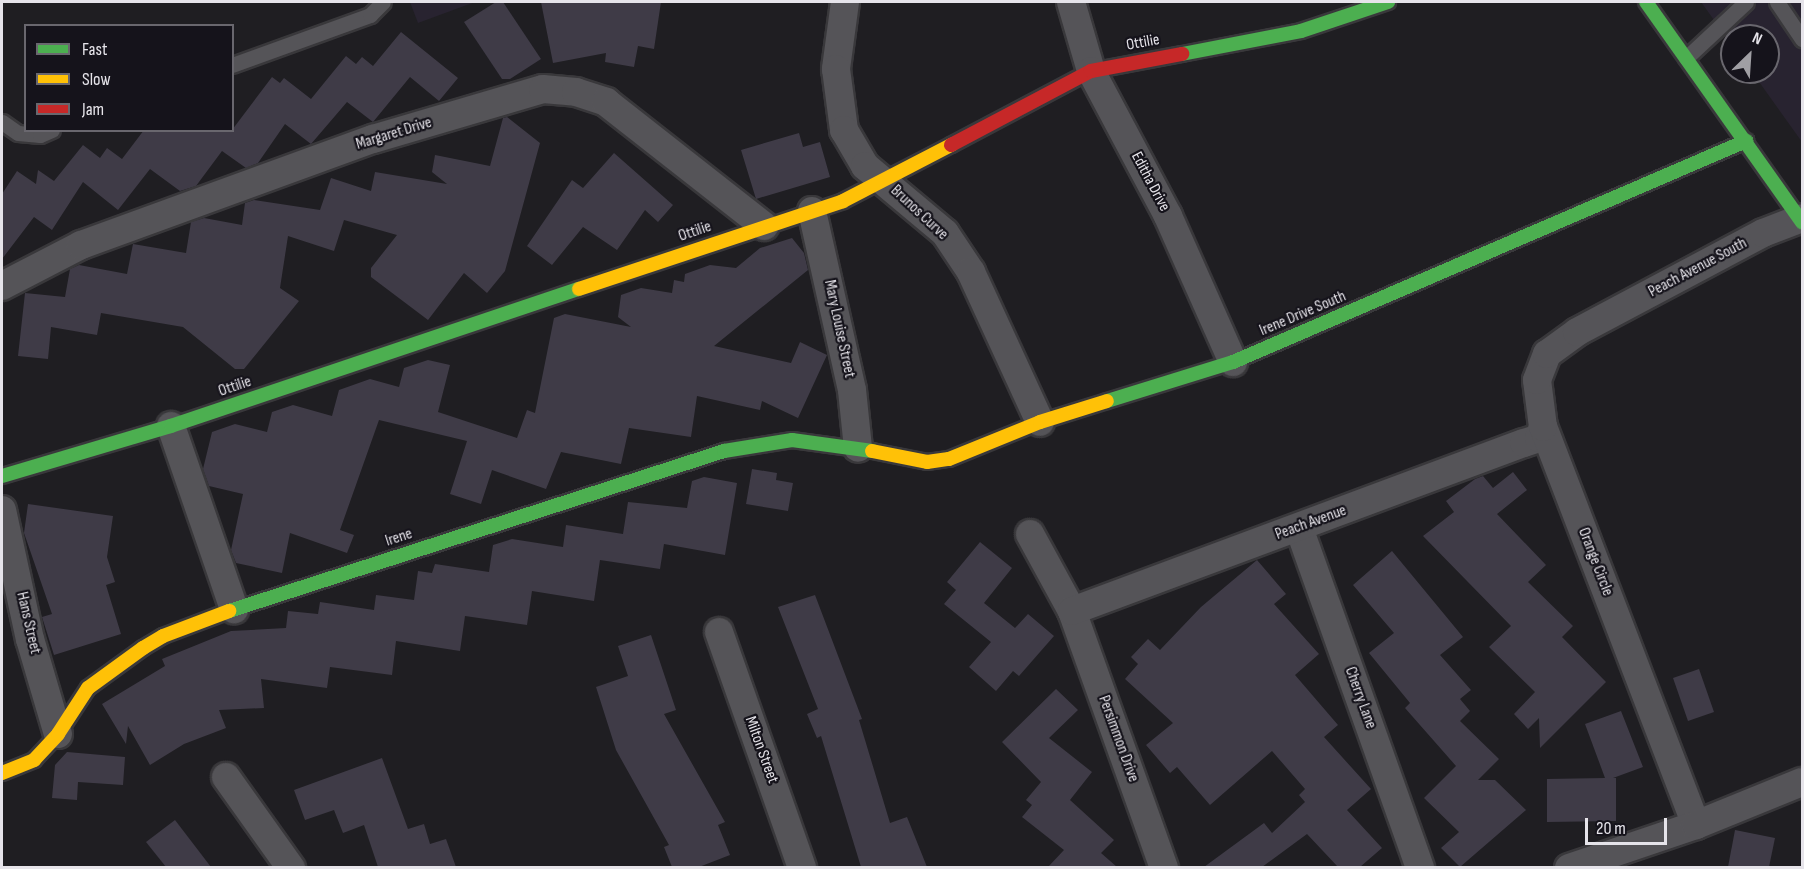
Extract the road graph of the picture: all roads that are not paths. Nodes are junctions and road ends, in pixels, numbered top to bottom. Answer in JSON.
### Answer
{"nodes":[{"id":1,"x":383,"y":2,"type":"edge"},
{"id":2,"x":845,"y":2,"type":"edge"},
{"id":3,"x":1071,"y":2,"type":"edge"},
{"id":4,"x":1388,"y":2,"type":"edge"},
{"id":5,"x":1646,"y":2,"type":"edge"},
{"id":6,"x":1746,"y":2,"type":"edge"},
{"id":7,"x":1777,"y":2,"type":"edge"},
{"id":8,"x":1803,"y":39,"type":"edge"},
{"id":9,"x":1686,"y":58,"type":"junction"},
{"id":10,"x":234,"y":64,"type":"edge"},
{"id":11,"x":1091,"y":71,"type":"junction"},
{"id":12,"x":2,"y":122,"type":"edge"},
{"id":13,"x":47,"y":132,"type":"edge"},
{"id":14,"x":1746,"y":141,"type":"junction"},
{"id":15,"x":886,"y":182,"type":"junction"},
{"id":16,"x":812,"y":211,"type":"junction"},
{"id":17,"x":1801,"y":220,"type":"edge"},
{"id":18,"x":764,"y":226,"type":"junction"},
{"id":19,"x":2,"y":286,"type":"edge"},
{"id":20,"x":1598,"y":321,"type":"joint"},
{"id":21,"x":1233,"y":362,"type":"junction"},
{"id":22,"x":1040,"y":422,"type":"junction"},
{"id":23,"x":171,"y":426,"type":"junction"},
{"id":24,"x":1543,"y":427,"type":"junction"},
{"id":25,"x":858,"y":448,"type":"junction"},
{"id":26,"x":2,"y":476,"type":"edge"},
{"id":27,"x":2,"y":510,"type":"edge"},
{"id":28,"x":1299,"y":528,"type":"junction"},
{"id":29,"x":1030,"y":534,"type":"dead end"},
{"id":30,"x":234,"y":609,"type":"junction"},
{"id":31,"x":1072,"y":611,"type":"junction"},
{"id":32,"x":719,"y":632,"type":"dead end"},
{"id":33,"x":58,"y":734,"type":"junction"},
{"id":34,"x":2,"y":773,"type":"edge"},
{"id":35,"x":226,"y":777,"type":"dead end"},
{"id":36,"x":1803,"y":782,"type":"edge"},
{"id":37,"x":1696,"y":825,"type":"junction"},
{"id":38,"x":291,"y":867,"type":"edge"},
{"id":39,"x":802,"y":867,"type":"edge"},
{"id":40,"x":1164,"y":867,"type":"edge"},
{"id":41,"x":1420,"y":867,"type":"edge"},
{"id":42,"x":1569,"y":867,"type":"edge"}],
"edges":[{"from":1,"to":10,"type":"lane"},
{"from":2,"to":15,"type":"street","name":"Brunos Curve"},
{"from":3,"to":11,"type":"street","name":"Editha Drive"},
{"from":4,"to":11,"type":"street","name":"Ottilie"},
{"from":5,"to":9,"type":"street"},
{"from":6,"to":9,"type":"lane"},
{"from":7,"to":8,"type":"lane"},
{"from":9,"to":14,"type":"street"},
{"from":11,"to":15,"type":"street","name":"Ottilie"},
{"from":11,"to":21,"type":"street","name":"Editha Drive"},
{"from":12,"to":13,"type":"lane"},
{"from":14,"to":17,"type":"street"},
{"from":14,"to":21,"type":"street","name":"Irene Drive South"},
{"from":15,"to":16,"type":"street","name":"Ottilie"},
{"from":15,"to":22,"type":"street","name":"Brunos Curve"},
{"from":16,"to":18,"type":"street","name":"Ottilie"},
{"from":16,"to":25,"type":"street","name":"Mary Louise Street"},
{"from":17,"to":20,"type":"street","name":"Peach Avenue South"},
{"from":18,"to":19,"type":"street","name":"Margaret Drive"},
{"from":18,"to":23,"type":"street","name":"Ottilie"},
{"from":20,"to":24,"type":"street","name":"Orange Circle"},
{"from":21,"to":22,"type":"street","name":"Irene Drive South"},
{"from":22,"to":25,"type":"street","name":"Irene Drive South"},
{"from":23,"to":26,"type":"street","name":"Ottilie"},
{"from":23,"to":30,"type":"street"},
{"from":24,"to":28,"type":"street","name":"Peach Avenue"},
{"from":24,"to":37,"type":"street","name":"Orange Circle"},
{"from":25,"to":30,"type":"street","name":"Irene"},
{"from":27,"to":33,"type":"street","name":"Hans Street"},
{"from":28,"to":31,"type":"street","name":"Peach Avenue"},
{"from":28,"to":41,"type":"street","name":"Cherry Lane"},
{"from":29,"to":31,"type":"street","name":"Persimmon Drive"},
{"from":30,"to":33,"type":"street","name":"Irene"},
{"from":31,"to":40,"type":"street","name":"Persimmon Drive"},
{"from":32,"to":39,"type":"street","name":"Milton Street"},
{"from":33,"to":34,"type":"street","name":"Irene"},
{"from":35,"to":38,"type":"street"},
{"from":36,"to":37,"type":"street"},
{"from":37,"to":42,"type":"street"}]}
